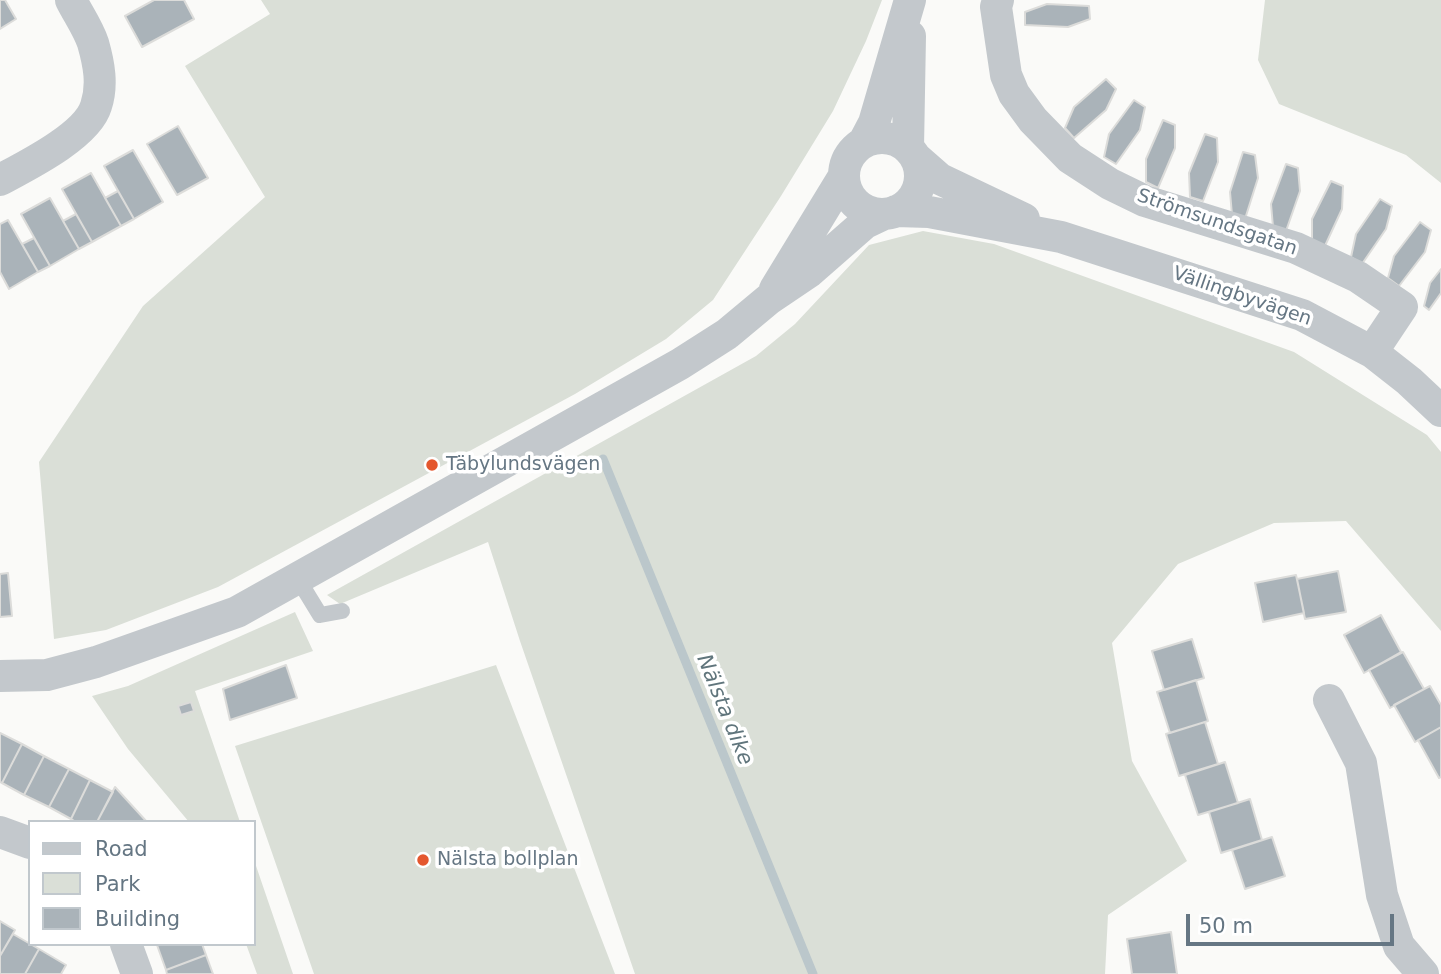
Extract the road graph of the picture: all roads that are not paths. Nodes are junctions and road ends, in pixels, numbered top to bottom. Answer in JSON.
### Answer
{"nodes":[{"id":1,"x":71,"y":0,"type":"edge"},
{"id":2,"x":998,"y":0,"type":"edge"},
{"id":3,"x":910,"y":2,"type":"edge"},
{"id":4,"x":864,"y":142,"type":"junction"},
{"id":5,"x":912,"y":153,"type":"junction"},
{"id":6,"x":844,"y":176,"type":"junction"},
{"id":7,"x":0,"y":180,"type":"edge"},
{"id":8,"x":890,"y":212,"type":"junction"},
{"id":9,"x":1060,"y":237,"type":"junction"},
{"id":10,"x":769,"y":299,"type":"junction"},
{"id":11,"x":1372,"y":352,"type":"junction"},
{"id":12,"x":1441,"y":411,"type":"edge"},
{"id":13,"x":298,"y":579,"type":"junction"},
{"id":14,"x":342,"y":611,"type":"dead end"},
{"id":15,"x":0,"y":676,"type":"edge"},
{"id":16,"x":1329,"y":700,"type":"dead end"},
{"id":17,"x":0,"y":832,"type":"edge"},
{"id":18,"x":28,"y":842,"type":"edge"},
{"id":19,"x":127,"y":946,"type":"edge"},
{"id":20,"x":137,"y":974,"type":"edge"},
{"id":21,"x":1423,"y":974,"type":"edge"}],
"edges":[{"from":1,"to":7,"type":"street"},
{"from":2,"to":11,"type":"street","name":"Strömsundsgatan"},
{"from":3,"to":4,"type":"street"},
{"from":3,"to":5,"type":"street"},
{"from":4,"to":5,"type":"street"},
{"from":4,"to":6,"type":"street"},
{"from":5,"to":8,"type":"street"},
{"from":5,"to":9,"type":"street","name":"Vällingbyvägen"},
{"from":6,"to":8,"type":"street"},
{"from":6,"to":10,"type":"street"},
{"from":8,"to":9,"type":"street","name":"Vällingbyvägen"},
{"from":8,"to":10,"type":"street"},
{"from":9,"to":11,"type":"street","name":"Vällingbyvägen"},
{"from":10,"to":13,"type":"street"},
{"from":11,"to":12,"type":"street","name":"Vällingbyvägen"},
{"from":13,"to":14,"type":"lane"},
{"from":13,"to":15,"type":"street"},
{"from":16,"to":21,"type":"street"},
{"from":17,"to":18,"type":"street"},
{"from":19,"to":20,"type":"street"}]}
